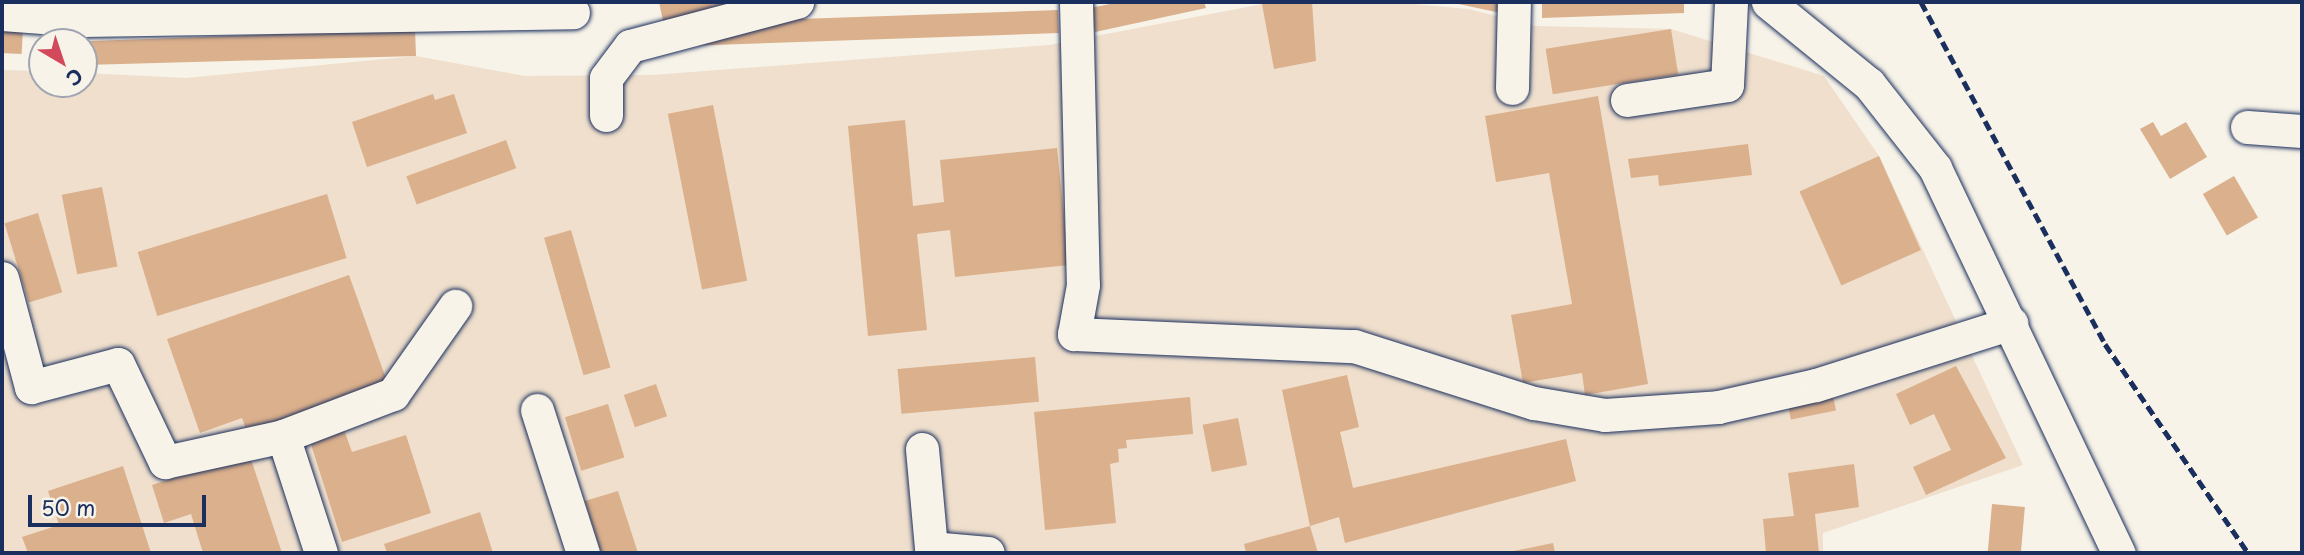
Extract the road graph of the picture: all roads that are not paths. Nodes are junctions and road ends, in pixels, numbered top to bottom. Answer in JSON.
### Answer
{"nodes":[{"id":1,"x":797,"y":2,"type":"edge"},
{"id":2,"x":1076,"y":2,"type":"edge"},
{"id":3,"x":1514,"y":2,"type":"edge"},
{"id":4,"x":1731,"y":2,"type":"edge"},
{"id":5,"x":1768,"y":2,"type":"edge"},
{"id":6,"x":89,"y":11,"type":"edge"},
{"id":7,"x":573,"y":12,"type":"dead end"},
{"id":8,"x":2,"y":14,"type":"edge"},
{"id":9,"x":1512,"y":88,"type":"dead end"},
{"id":10,"x":1627,"y":100,"type":"dead end"},
{"id":11,"x":606,"y":115,"type":"dead end"},
{"id":12,"x":2247,"y":127,"type":"dead end"},
{"id":13,"x":2302,"y":131,"type":"edge"},
{"id":14,"x":2,"y":278,"type":"edge"},
{"id":15,"x":455,"y":306,"type":"dead end"},
{"id":16,"x":2011,"y":323,"type":"junction"},
{"id":17,"x":537,"y":410,"type":"dead end"},
{"id":18,"x":284,"y":436,"type":"junction"},
{"id":19,"x":922,"y":449,"type":"dead end"},
{"id":20,"x":321,"y":553,"type":"edge"},
{"id":21,"x":583,"y":553,"type":"edge"},
{"id":22,"x":988,"y":553,"type":"edge"},
{"id":23,"x":2119,"y":553,"type":"edge"}],
"edges":[{"from":1,"to":11,"type":"street"},
{"from":2,"to":16,"type":"street"},
{"from":3,"to":9,"type":"street"},
{"from":4,"to":10,"type":"street"},
{"from":5,"to":16,"type":"street"},
{"from":6,"to":7,"type":"street"},
{"from":6,"to":8,"type":"street"},
{"from":12,"to":13,"type":"street"},
{"from":14,"to":18,"type":"street"},
{"from":15,"to":18,"type":"street"},
{"from":16,"to":23,"type":"street"},
{"from":17,"to":21,"type":"street"},
{"from":18,"to":20,"type":"street"},
{"from":19,"to":22,"type":"street"}]}
